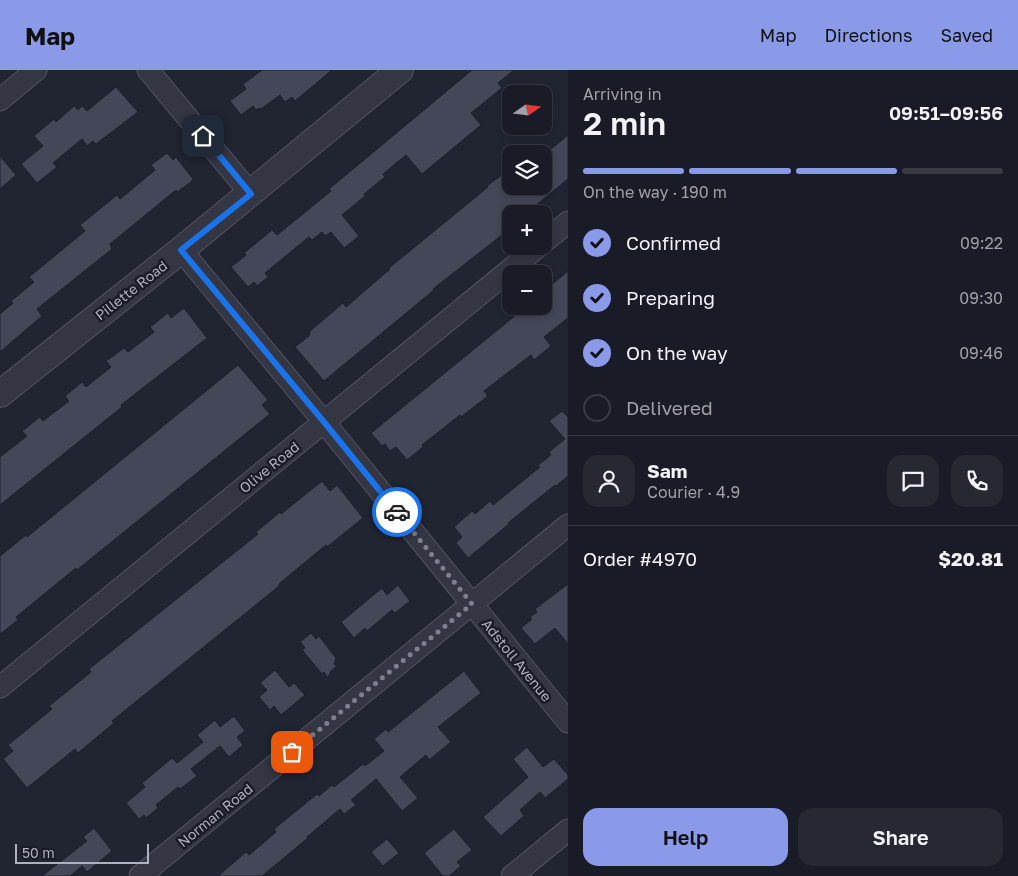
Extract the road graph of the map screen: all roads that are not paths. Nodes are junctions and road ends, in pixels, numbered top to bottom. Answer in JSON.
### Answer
{"nodes":[{"id":1,"x":36,"y":70,"type":"edge"},
{"id":2,"x":148,"y":70,"type":"edge"},
{"id":3,"x":400,"y":70,"type":"edge"},
{"id":4,"x":0,"y":100,"type":"edge"},
{"id":5,"x":251,"y":194,"type":"junction"},
{"id":6,"x":568,"y":222,"type":"edge"},
{"id":7,"x":552,"y":235,"type":"edge"},
{"id":8,"x":181,"y":250,"type":"junction"},
{"id":9,"x":528,"y":255,"type":"edge"},
{"id":10,"x":0,"y":394,"type":"edge"},
{"id":11,"x":324,"y":422,"type":"junction"},
{"id":12,"x":568,"y":525,"type":"edge"},
{"id":13,"x":472,"y":604,"type":"junction"},
{"id":14,"x":0,"y":687,"type":"edge"},
{"id":15,"x":568,"y":722,"type":"edge"},
{"id":16,"x":568,"y":830,"type":"edge"},
{"id":17,"x":140,"y":876,"type":"edge"},
{"id":18,"x":512,"y":876,"type":"edge"}],
"edges":[{"from":1,"to":4,"type":"street"},
{"from":2,"to":5,"type":"street"},
{"from":3,"to":5,"type":"street","name":"Pillette Road"},
{"from":5,"to":8,"type":"street","name":"Pillette Road"},
{"from":6,"to":7,"type":"street"},
{"from":8,"to":10,"type":"street","name":"Pillette Road"},
{"from":8,"to":11,"type":"street","name":"Adstoll Avenue"},
{"from":9,"to":11,"type":"street","name":"Olive Road"},
{"from":11,"to":13,"type":"street","name":"Adstoll Avenue"},
{"from":11,"to":14,"type":"street","name":"Olive Road"},
{"from":12,"to":13,"type":"street","name":"Norman Road"},
{"from":13,"to":15,"type":"street","name":"Adstoll Avenue"},
{"from":13,"to":17,"type":"street","name":"Norman Road"},
{"from":16,"to":18,"type":"street"}]}
